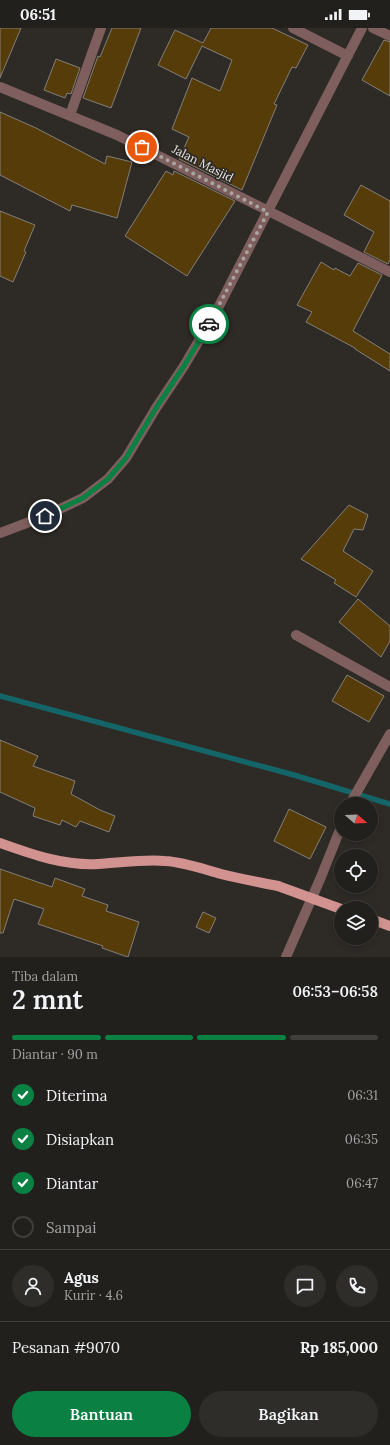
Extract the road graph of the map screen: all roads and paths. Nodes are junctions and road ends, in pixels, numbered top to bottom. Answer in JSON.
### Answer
{"nodes":[{"id":1,"x":101,"y":28,"type":"edge"},
{"id":2,"x":293,"y":28,"type":"edge"},
{"id":3,"x":362,"y":28,"type":"edge"},
{"id":4,"x":374,"y":28,"type":"edge"},
{"id":5,"x":390,"y":36,"type":"edge"},
{"id":6,"x":348,"y":56,"type":"junction"},
{"id":7,"x":0,"y":87,"type":"edge"},
{"id":8,"x":70,"y":115,"type":"junction"},
{"id":9,"x":268,"y":212,"type":"junction"},
{"id":10,"x":390,"y":272,"type":"edge"},
{"id":11,"x":0,"y":533,"type":"edge"},
{"id":12,"x":296,"y":634,"type":"dead end"},
{"id":13,"x":390,"y":687,"type":"edge"},
{"id":14,"x":390,"y":734,"type":"edge"},
{"id":15,"x":354,"y":797,"type":"edge"},
{"id":16,"x":336,"y":841,"type":"edge"},
{"id":17,"x":0,"y":843,"type":"edge"},
{"id":18,"x":334,"y":906,"type":"edge"},
{"id":19,"x":378,"y":922,"type":"edge"},
{"id":20,"x":390,"y":926,"type":"edge"},
{"id":21,"x":286,"y":957,"type":"edge"}],
"edges":[{"from":1,"to":8,"type":"street"},
{"from":2,"to":6,"type":"street"},
{"from":3,"to":6,"type":"street"},
{"from":4,"to":5,"type":"street"},
{"from":6,"to":9,"type":"street"},
{"from":7,"to":8,"type":"street","name":"Jalan Masjid"},
{"from":8,"to":9,"type":"street","name":"Jalan Masjid"},
{"from":9,"to":10,"type":"street","name":"Jalan Masjid"},
{"from":9,"to":11,"type":"street"},
{"from":12,"to":13,"type":"street"},
{"from":14,"to":15,"type":"street"},
{"from":16,"to":21,"type":"street"},
{"from":17,"to":18,"type":"main road","bridge":true},
{"from":19,"to":20,"type":"main road"}]}
